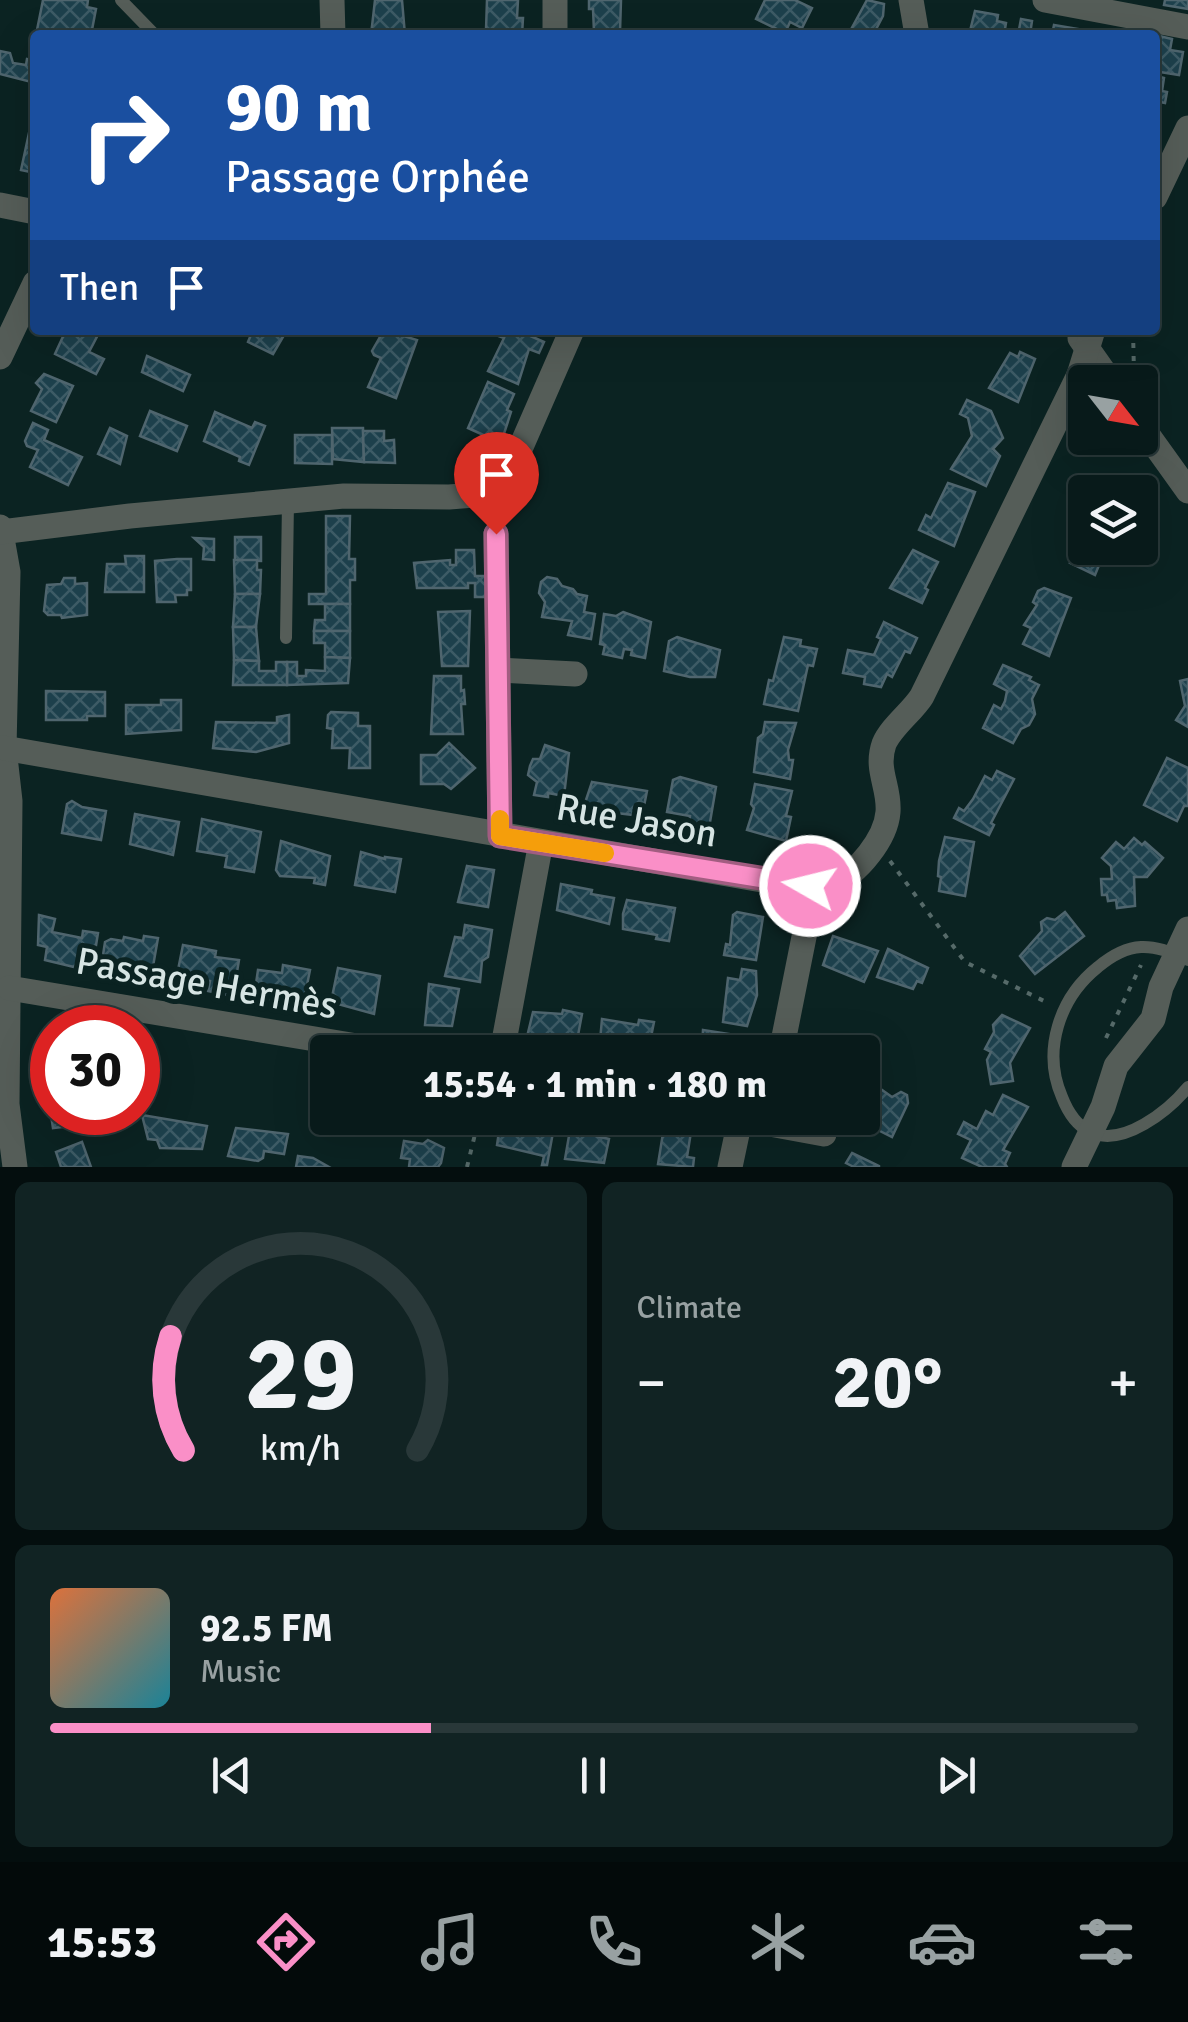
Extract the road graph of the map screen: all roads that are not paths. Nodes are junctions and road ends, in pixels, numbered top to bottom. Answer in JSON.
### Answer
{"nodes":[{"id":1,"x":120,"y":0,"type":"edge"},
{"id":2,"x":332,"y":0,"type":"edge"},
{"id":3,"x":555,"y":0,"type":"edge"},
{"id":4,"x":912,"y":0,"type":"edge"},
{"id":5,"x":1045,"y":0,"type":"edge"},
{"id":6,"x":1188,"y":27,"type":"edge"},
{"id":7,"x":150,"y":30,"type":"edge"},
{"id":8,"x":332,"y":30,"type":"edge"},
{"id":9,"x":556,"y":30,"type":"edge"},
{"id":10,"x":916,"y":30,"type":"edge"},
{"id":11,"x":1188,"y":128,"type":"edge"},
{"id":12,"x":1160,"y":187,"type":"edge"},
{"id":13,"x":0,"y":204,"type":"edge"},
{"id":14,"x":30,"y":211,"type":"edge"},
{"id":15,"x":30,"y":294,"type":"edge"},
{"id":16,"x":570,"y":335,"type":"edge"},
{"id":17,"x":1085,"y":336,"type":"edge"},
{"id":18,"x":0,"y":357,"type":"edge"},
{"id":19,"x":1101,"y":365,"type":"edge"},
{"id":20,"x":1158,"y":450,"type":"edge"},
{"id":21,"x":1188,"y":492,"type":"edge"},
{"id":22,"x":288,"y":501,"type":"junction"},
{"id":23,"x":0,"y":530,"type":"edge"},
{"id":24,"x":496,"y":534,"type":"dead end"},
{"id":25,"x":286,"y":638,"type":"dead end"},
{"id":26,"x":499,"y":670,"type":"junction"},
{"id":27,"x":575,"y":674,"type":"dead end"},
{"id":28,"x":4,"y":748,"type":"junction"},
{"id":29,"x":4,"y":784,"type":"edge"},
{"id":30,"x":500,"y":836,"type":"junction"},
{"id":31,"x":541,"y":842,"type":"junction"},
{"id":32,"x":810,"y":886,"type":"junction"},
{"id":33,"x":1188,"y":930,"type":"edge"},
{"id":34,"x":1182,"y":957,"type":"edge"},
{"id":35,"x":9,"y":988,"type":"junction"},
{"id":36,"x":4,"y":1022,"type":"edge"},
{"id":37,"x":505,"y":1035,"type":"edge"},
{"id":38,"x":784,"y":1035,"type":"edge"},
{"id":39,"x":310,"y":1038,"type":"edge"},
{"id":40,"x":1188,"y":1087,"type":"edge"},
{"id":41,"x":1090,"y":1132,"type":"junction"},
{"id":42,"x":735,"y":1135,"type":"edge"},
{"id":43,"x":15,"y":1167,"type":"edge"},
{"id":44,"x":730,"y":1167,"type":"edge"},
{"id":45,"x":1074,"y":1167,"type":"edge"}],
"edges":[{"from":1,"to":7,"type":"lane"},
{"from":2,"to":8,"type":"street"},
{"from":3,"to":9,"type":"street"},
{"from":4,"to":10,"type":"street"},
{"from":5,"to":6,"type":"street"},
{"from":11,"to":12,"type":"street"},
{"from":13,"to":14,"type":"street"},
{"from":15,"to":18,"type":"street"},
{"from":16,"to":22,"type":"street"},
{"from":17,"to":19,"type":"street"},
{"from":17,"to":32,"type":"street","name":"Rue Jason"},
{"from":20,"to":21,"type":"street"},
{"from":22,"to":23,"type":"street"},
{"from":22,"to":25,"type":"lane"},
{"from":23,"to":28,"type":"street"},
{"from":24,"to":26,"type":"street"},
{"from":26,"to":27,"type":"street"},
{"from":26,"to":30,"type":"street"},
{"from":28,"to":29,"type":"street"},
{"from":28,"to":30,"type":"street","name":"Rue Jason"},
{"from":29,"to":35,"type":"street"},
{"from":30,"to":31,"type":"street","name":"Rue Jason"},
{"from":31,"to":32,"type":"street","name":"Rue Jason"},
{"from":31,"to":37,"type":"street"},
{"from":32,"to":38,"type":"street"},
{"from":33,"to":34,"type":"street"},
{"from":34,"to":41,"type":"street"},
{"from":34,"to":41,"type":"lane"},
{"from":35,"to":36,"type":"street"},
{"from":35,"to":39,"type":"street","name":"Passage Hermès"},
{"from":36,"to":43,"type":"street"},
{"from":40,"to":41,"type":"lane"},
{"from":41,"to":45,"type":"street"},
{"from":42,"to":44,"type":"street"}]}
